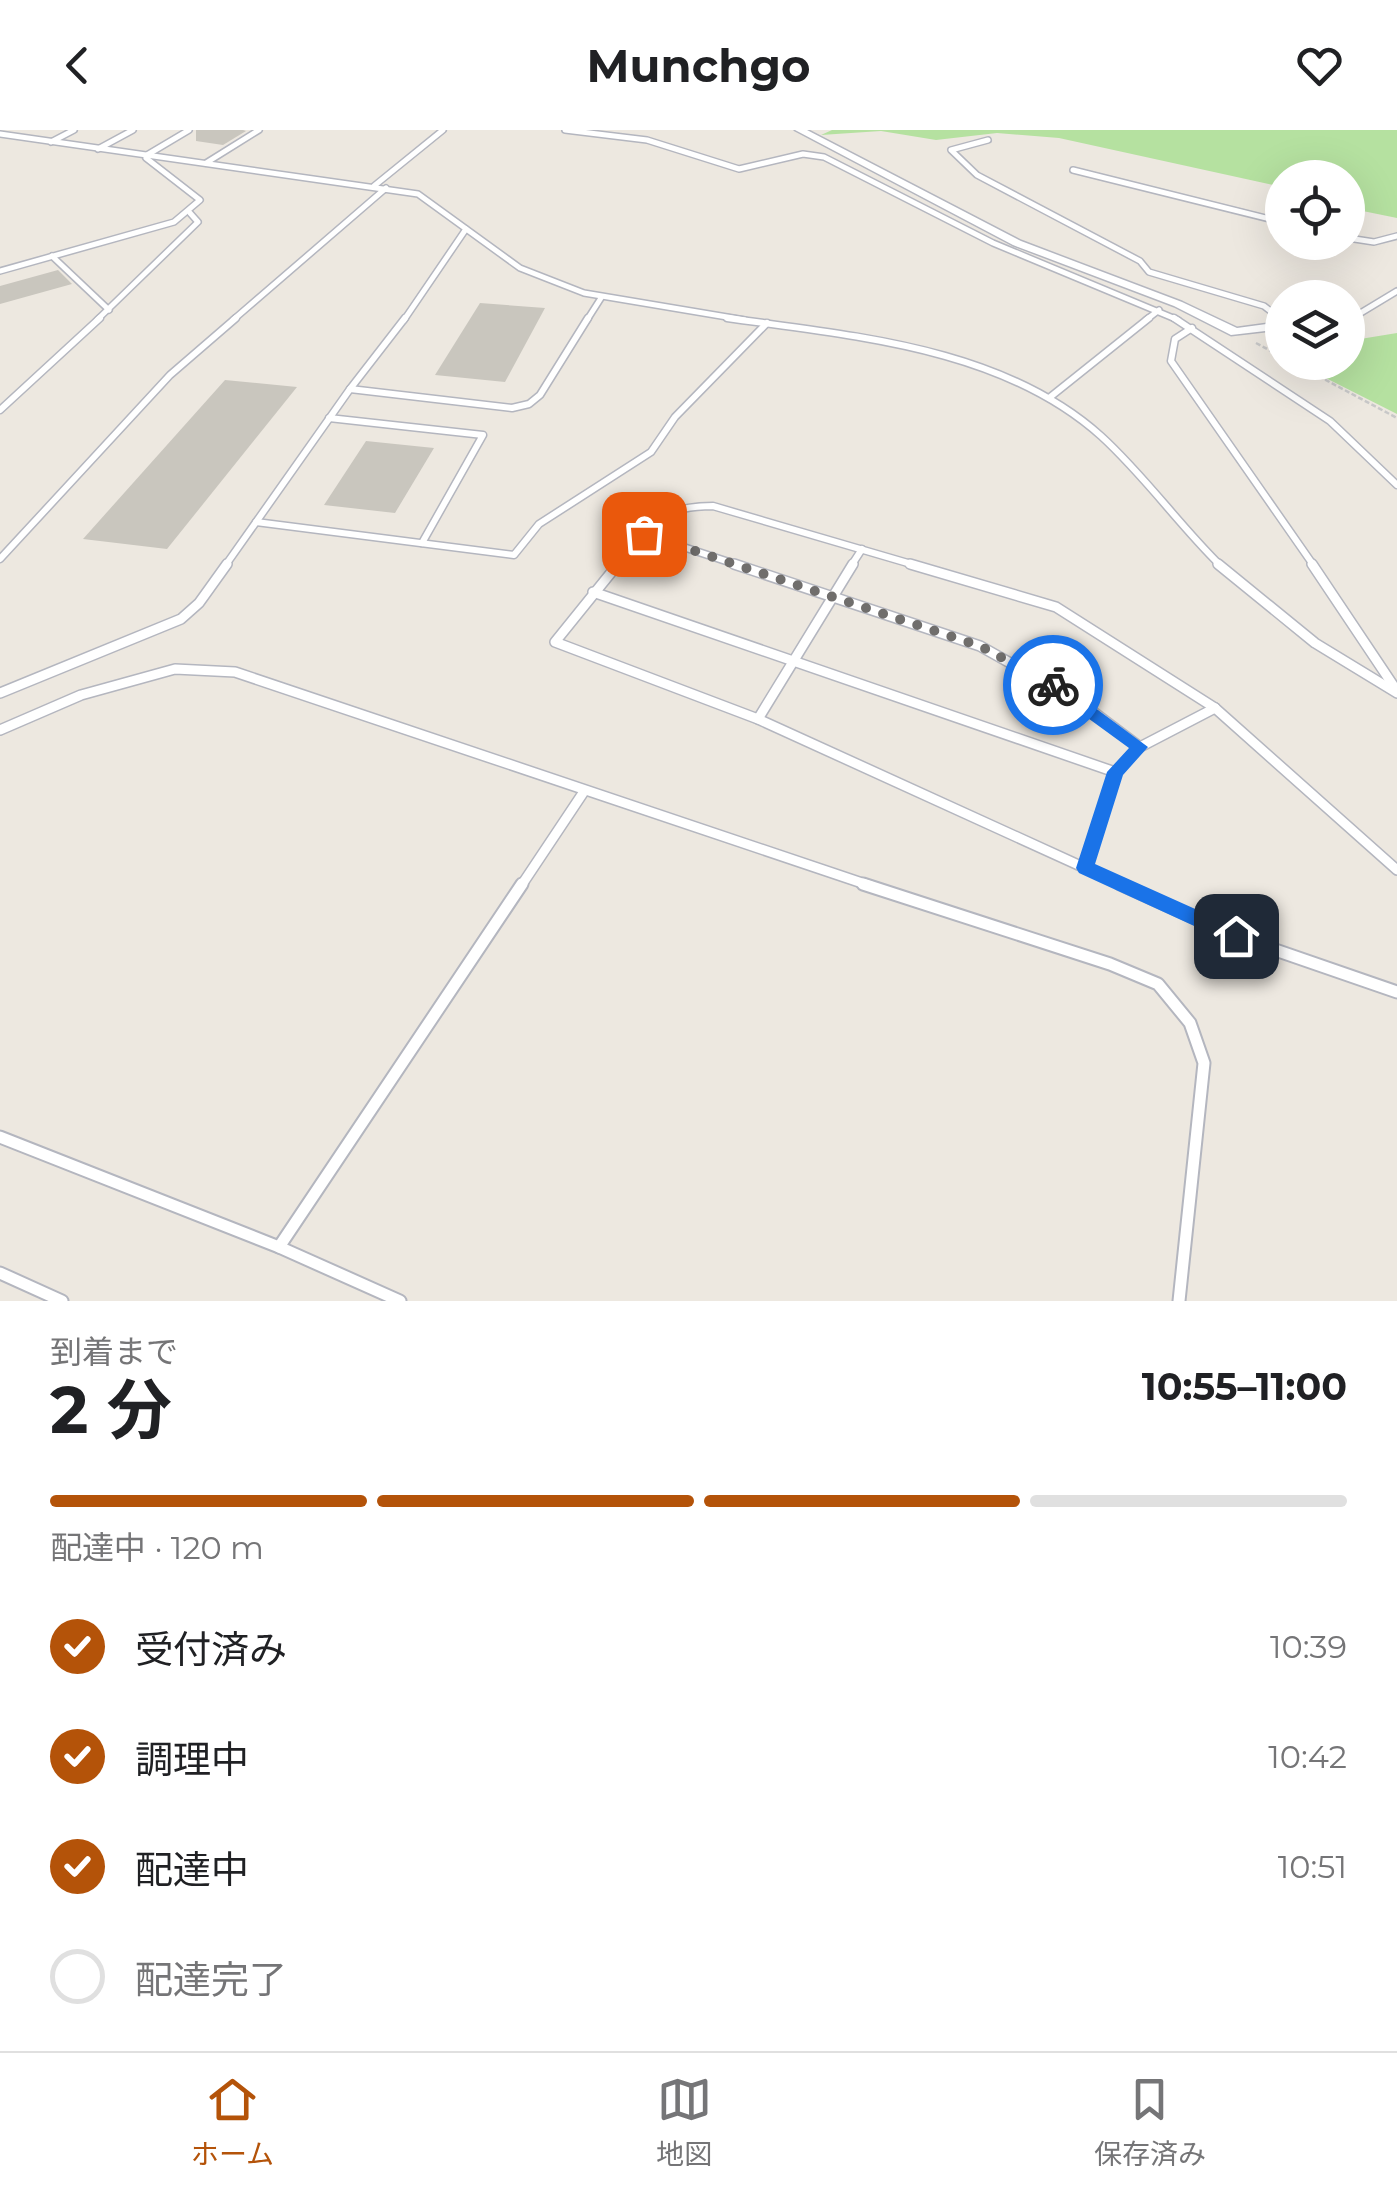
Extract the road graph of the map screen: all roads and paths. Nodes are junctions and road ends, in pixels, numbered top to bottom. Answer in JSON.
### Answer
{"nodes":[{"id":1,"x":74,"y":130,"type":"edge"},
{"id":2,"x":133,"y":130,"type":"edge"},
{"id":3,"x":189,"y":130,"type":"edge"},
{"id":4,"x":259,"y":130,"type":"edge"},
{"id":5,"x":443,"y":130,"type":"edge"},
{"id":6,"x":565,"y":130,"type":"edge"},
{"id":7,"x":800,"y":130,"type":"edge"},
{"id":8,"x":0,"y":134,"type":"edge"},
{"id":9,"x":988,"y":140,"type":"dead end"},
{"id":10,"x":51,"y":142,"type":"junction"},
{"id":11,"x":98,"y":149,"type":"junction"},
{"id":12,"x":144,"y":156,"type":"junction"},
{"id":13,"x":205,"y":164,"type":"junction"},
{"id":14,"x":1073,"y":170,"type":"dead end"},
{"id":15,"x":374,"y":186,"type":"junction"},
{"id":16,"x":386,"y":188,"type":"junction"},
{"id":17,"x":190,"y":214,"type":"junction"},
{"id":18,"x":1265,"y":218,"type":"edge"},
{"id":19,"x":466,"y":229,"type":"junction"},
{"id":20,"x":1397,"y":236,"type":"edge"},
{"id":21,"x":1365,"y":241,"type":"edge"},
{"id":22,"x":52,"y":256,"type":"junction"},
{"id":23,"x":0,"y":270,"type":"edge"},
{"id":24,"x":1397,"y":291,"type":"edge"},
{"id":25,"x":601,"y":298,"type":"junction"},
{"id":26,"x":1265,"y":307,"type":"edge"},
{"id":27,"x":108,"y":310,"type":"junction"},
{"id":28,"x":1159,"y":310,"type":"junction"},
{"id":29,"x":1365,"y":311,"type":"edge"},
{"id":30,"x":767,"y":323,"type":"junction"},
{"id":31,"x":1265,"y":326,"type":"edge"},
{"id":32,"x":1192,"y":328,"type":"junction"},
{"id":33,"x":1326,"y":380,"type":"edge"},
{"id":34,"x":350,"y":388,"type":"junction"},
{"id":35,"x":1048,"y":398,"type":"junction"},
{"id":36,"x":0,"y":410,"type":"edge"},
{"id":37,"x":329,"y":418,"type":"junction"},
{"id":38,"x":1397,"y":418,"type":"edge"},
{"id":39,"x":1397,"y":485,"type":"edge"},
{"id":40,"x":256,"y":522,"type":"junction"},
{"id":41,"x":644,"y":534,"type":"junction"},
{"id":42,"x":422,"y":543,"type":"junction"},
{"id":43,"x":862,"y":548,"type":"junction"},
{"id":44,"x":0,"y":559,"type":"edge"},
{"id":45,"x":592,"y":592,"type":"junction"},
{"id":46,"x":832,"y":597,"type":"junction"},
{"id":47,"x":790,"y":663,"type":"junction"},
{"id":48,"x":1397,"y":692,"type":"edge"},
{"id":49,"x":0,"y":694,"type":"edge"},
{"id":50,"x":1215,"y":708,"type":"junction"},
{"id":51,"x":758,"y":720,"type":"junction"},
{"id":52,"x":0,"y":730,"type":"edge"},
{"id":53,"x":1140,"y":747,"type":"junction"},
{"id":54,"x":1116,"y":772,"type":"junction"},
{"id":55,"x":583,"y":792,"type":"junction"},
{"id":56,"x":1085,"y":868,"type":"junction"},
{"id":57,"x":1397,"y":870,"type":"edge"},
{"id":58,"x":1397,"y":992,"type":"edge"},
{"id":59,"x":0,"y":1136,"type":"edge"},
{"id":60,"x":279,"y":1247,"type":"junction"},
{"id":61,"x":0,"y":1273,"type":"edge"},
{"id":62,"x":62,"y":1301,"type":"edge"},
{"id":63,"x":400,"y":1301,"type":"edge"},
{"id":64,"x":1180,"y":1301,"type":"edge"}],
"edges":[{"from":1,"to":10,"type":"lane"},
{"from":2,"to":11,"type":"lane"},
{"from":3,"to":12,"type":"lane"},
{"from":4,"to":13,"type":"lane"},
{"from":5,"to":15,"type":"lane"},
{"from":6,"to":28,"type":"lane"},
{"from":7,"to":31,"type":"street"},
{"from":8,"to":10,"type":"lane"},
{"from":9,"to":26,"type":"lane"},
{"from":10,"to":11,"type":"lane"},
{"from":11,"to":12,"type":"lane"},
{"from":12,"to":13,"type":"lane"},
{"from":12,"to":17,"type":"lane"},
{"from":13,"to":15,"type":"lane"},
{"from":14,"to":18,"type":"lane"},
{"from":15,"to":16,"type":"lane"},
{"from":16,"to":19,"type":"lane"},
{"from":16,"to":44,"type":"lane"},
{"from":17,"to":22,"type":"lane"},
{"from":17,"to":27,"type":"lane"},
{"from":19,"to":25,"type":"lane"},
{"from":19,"to":34,"type":"lane"},
{"from":20,"to":21,"type":"lane"},
{"from":22,"to":23,"type":"lane"},
{"from":22,"to":27,"type":"lane"},
{"from":24,"to":29,"type":"lane"},
{"from":25,"to":30,"type":"lane"},
{"from":25,"to":34,"type":"lane"},
{"from":27,"to":36,"type":"lane"},
{"from":28,"to":32,"type":"lane"},
{"from":28,"to":35,"type":"lane"},
{"from":30,"to":35,"type":"lane"},
{"from":30,"to":42,"type":"lane"},
{"from":32,"to":39,"type":"lane"},
{"from":32,"to":48,"type":"lane"},
{"from":33,"to":38,"type":"path"},
{"from":34,"to":37,"type":"lane"},
{"from":35,"to":48,"type":"lane"},
{"from":37,"to":40,"type":"lane"},
{"from":37,"to":42,"type":"lane"},
{"from":40,"to":42,"type":"lane"},
{"from":40,"to":49,"type":"lane"},
{"from":41,"to":43,"type":"lane"},
{"from":41,"to":45,"type":"lane"},
{"from":41,"to":46,"type":"lane"},
{"from":43,"to":46,"type":"lane"},
{"from":43,"to":50,"type":"lane"},
{"from":45,"to":47,"type":"lane"},
{"from":45,"to":51,"type":"lane"},
{"from":46,"to":47,"type":"lane"},
{"from":46,"to":53,"type":"lane"},
{"from":47,"to":51,"type":"lane"},
{"from":47,"to":54,"type":"lane"},
{"from":50,"to":53,"type":"lane"},
{"from":50,"to":57,"type":"lane"},
{"from":51,"to":56,"type":"lane"},
{"from":52,"to":55,"type":"lane"},
{"from":53,"to":54,"type":"lane"},
{"from":54,"to":56,"type":"lane"},
{"from":55,"to":60,"type":"lane"},
{"from":55,"to":64,"type":"lane"},
{"from":56,"to":58,"type":"lane"},
{"from":59,"to":60,"type":"lane"},
{"from":60,"to":63,"type":"lane"},
{"from":61,"to":62,"type":"lane"}]}
